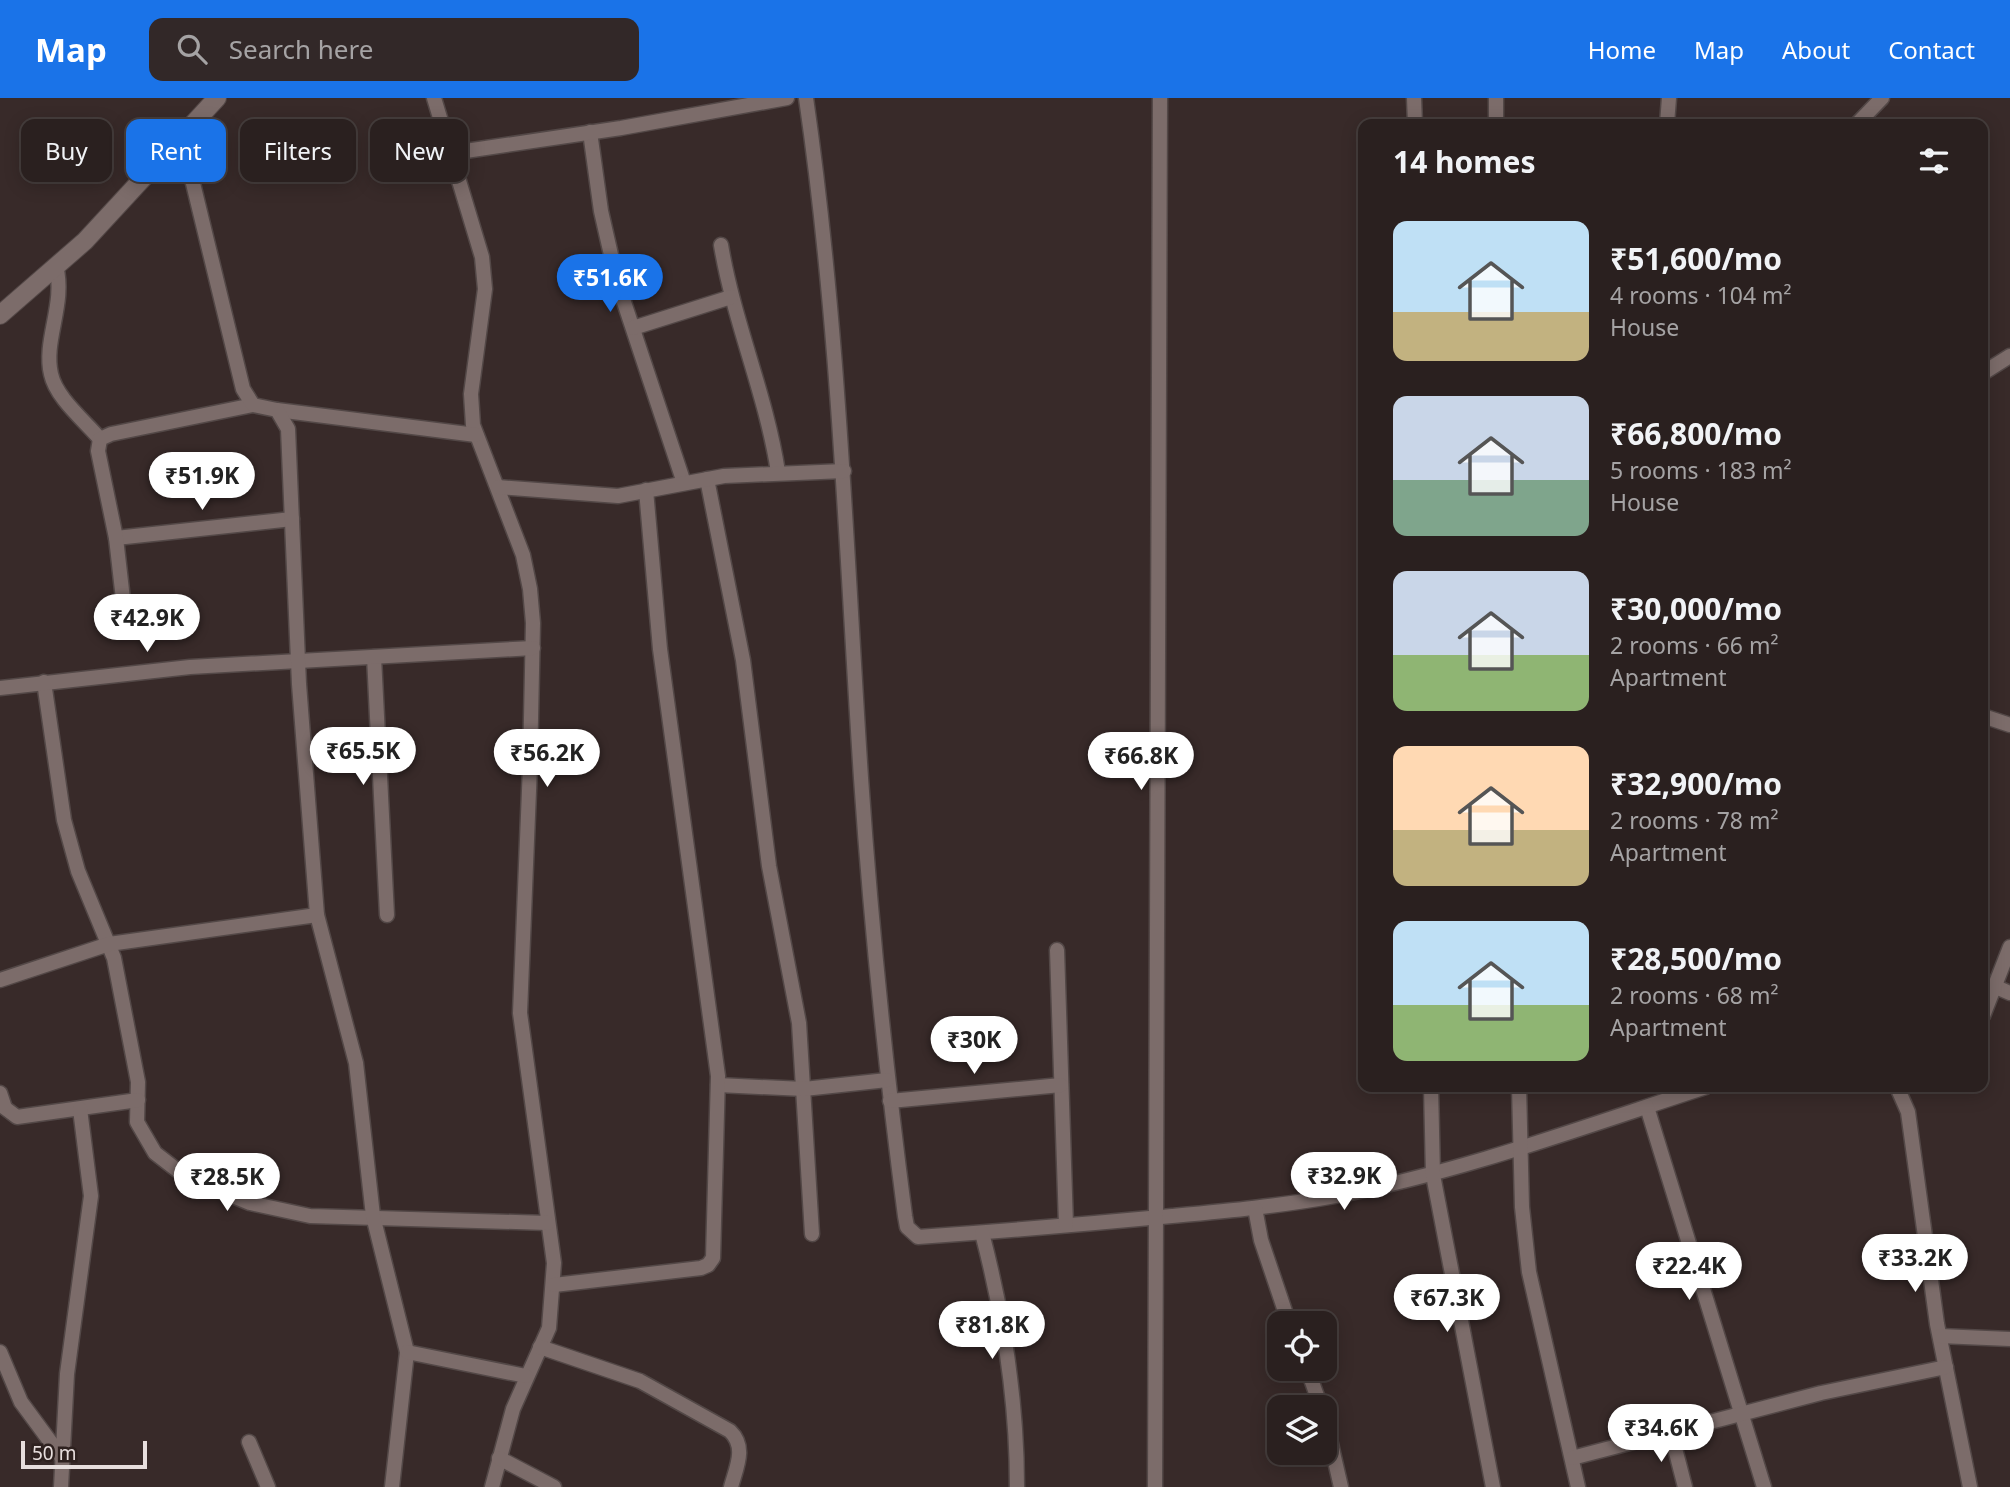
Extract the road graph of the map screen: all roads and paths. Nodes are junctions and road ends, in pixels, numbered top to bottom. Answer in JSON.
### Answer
{"nodes":[{"id":1,"x":217,"y":98,"type":"edge"},
{"id":2,"x":433,"y":98,"type":"edge"},
{"id":3,"x":787,"y":98,"type":"edge"},
{"id":4,"x":806,"y":98,"type":"edge"},
{"id":5,"x":1160,"y":98,"type":"edge"},
{"id":6,"x":1414,"y":98,"type":"edge"},
{"id":7,"x":1496,"y":98,"type":"edge"},
{"id":8,"x":1669,"y":98,"type":"edge"},
{"id":9,"x":1882,"y":98,"type":"edge"},
{"id":10,"x":199,"y":119,"type":"edge"},
{"id":11,"x":440,"y":119,"type":"edge"},
{"id":12,"x":1415,"y":119,"type":"edge"},
{"id":13,"x":1496,"y":119,"type":"edge"},
{"id":14,"x":1667,"y":119,"type":"edge"},
{"id":15,"x":1862,"y":119,"type":"edge"},
{"id":16,"x":590,"y":132,"type":"junction"},
{"id":17,"x":468,"y":151,"type":"edge"},
{"id":18,"x":141,"y":182,"type":"edge"},
{"id":19,"x":193,"y":182,"type":"edge"},
{"id":20,"x":460,"y":182,"type":"edge"},
{"id":21,"x":721,"y":245,"type":"dead end"},
{"id":22,"x":56,"y":266,"type":"junction"},
{"id":23,"x":731,"y":297,"type":"junction"},
{"id":24,"x":0,"y":315,"type":"edge"},
{"id":25,"x":633,"y":328,"type":"junction"},
{"id":26,"x":2010,"y":356,"type":"edge"},
{"id":27,"x":1988,"y":370,"type":"edge"},
{"id":28,"x":253,"y":405,"type":"junction"},
{"id":29,"x":277,"y":410,"type":"junction"},
{"id":30,"x":476,"y":435,"type":"junction"},
{"id":31,"x":100,"y":439,"type":"junction"},
{"id":32,"x":844,"y":471,"type":"junction"},
{"id":33,"x":778,"y":472,"type":"junction"},
{"id":34,"x":707,"y":479,"type":"junction"},
{"id":35,"x":684,"y":483,"type":"junction"},
{"id":36,"x":498,"y":487,"type":"junction"},
{"id":37,"x":646,"y":491,"type":"junction"},
{"id":38,"x":292,"y":519,"type":"junction"},
{"id":39,"x":116,"y":538,"type":"junction"},
{"id":40,"x":124,"y":608,"type":"dead end"},
{"id":41,"x":533,"y":648,"type":"junction"},
{"id":42,"x":374,"y":657,"type":"junction"},
{"id":43,"x":298,"y":661,"type":"junction"},
{"id":44,"x":44,"y":682,"type":"junction"},
{"id":45,"x":0,"y":688,"type":"edge"},
{"id":46,"x":1988,"y":718,"type":"edge"},
{"id":47,"x":2010,"y":725,"type":"edge"},
{"id":48,"x":317,"y":915,"type":"junction"},
{"id":49,"x":387,"y":915,"type":"dead end"},
{"id":50,"x":109,"y":944,"type":"junction"},
{"id":51,"x":2010,"y":947,"type":"edge"},
{"id":52,"x":1056,"y":950,"type":"dead end"},
{"id":53,"x":0,"y":980,"type":"edge"},
{"id":54,"x":2003,"y":990,"type":"edge"},
{"id":55,"x":1988,"y":1010,"type":"edge"},
{"id":56,"x":887,"y":1080,"type":"junction"},
{"id":57,"x":718,"y":1085,"type":"junction"},
{"id":58,"x":1061,"y":1085,"type":"junction"},
{"id":59,"x":804,"y":1089,"type":"junction"},
{"id":60,"x":1431,"y":1092,"type":"edge"},
{"id":61,"x":1519,"y":1092,"type":"edge"},
{"id":62,"x":1691,"y":1092,"type":"edge"},
{"id":63,"x":1899,"y":1092,"type":"edge"},
{"id":64,"x":0,"y":1093,"type":"edge"},
{"id":65,"x":138,"y":1100,"type":"junction"},
{"id":66,"x":890,"y":1101,"type":"junction"},
{"id":67,"x":1647,"y":1107,"type":"junction"},
{"id":68,"x":80,"y":1109,"type":"junction"},
{"id":69,"x":1519,"y":1150,"type":"junction"},
{"id":70,"x":1433,"y":1175,"type":"junction"},
{"id":71,"x":1255,"y":1208,"type":"junction"},
{"id":72,"x":373,"y":1216,"type":"junction"},
{"id":73,"x":1158,"y":1217,"type":"junction"},
{"id":74,"x":548,"y":1223,"type":"junction"},
{"id":75,"x":1066,"y":1225,"type":"junction"},
{"id":76,"x":982,"y":1233,"type":"junction"},
{"id":77,"x":812,"y":1234,"type":"dead end"},
{"id":78,"x":554,"y":1284,"type":"junction"},
{"id":79,"x":1285,"y":1311,"type":"edge"},
{"id":80,"x":1940,"y":1336,"type":"junction"},
{"id":81,"x":2010,"y":1339,"type":"edge"},
{"id":82,"x":540,"y":1347,"type":"junction"},
{"id":83,"x":0,"y":1352,"type":"edge"},
{"id":84,"x":407,"y":1352,"type":"junction"},
{"id":85,"x":1946,"y":1367,"type":"junction"},
{"id":86,"x":526,"y":1376,"type":"junction"},
{"id":87,"x":1742,"y":1414,"type":"junction"},
{"id":88,"x":1671,"y":1433,"type":"junction"},
{"id":89,"x":249,"y":1442,"type":"dead end"},
{"id":90,"x":499,"y":1458,"type":"junction"},
{"id":91,"x":1572,"y":1458,"type":"junction"},
{"id":92,"x":62,"y":1459,"type":"junction"},
{"id":93,"x":1336,"y":1465,"type":"edge"},
{"id":94,"x":61,"y":1487,"type":"edge"},
{"id":95,"x":268,"y":1487,"type":"edge"},
{"id":96,"x":392,"y":1487,"type":"edge"},
{"id":97,"x":492,"y":1487,"type":"edge"},
{"id":98,"x":554,"y":1487,"type":"edge"},
{"id":99,"x":731,"y":1487,"type":"edge"},
{"id":100,"x":1017,"y":1487,"type":"edge"},
{"id":101,"x":1155,"y":1487,"type":"edge"},
{"id":102,"x":1341,"y":1487,"type":"edge"},
{"id":103,"x":1493,"y":1487,"type":"edge"},
{"id":104,"x":1578,"y":1487,"type":"edge"},
{"id":105,"x":1685,"y":1487,"type":"edge"},
{"id":106,"x":1765,"y":1487,"type":"edge"},
{"id":107,"x":1970,"y":1487,"type":"edge"}],
"edges":[{"from":1,"to":10,"type":"street"},
{"from":2,"to":11,"type":"street"},
{"from":3,"to":16,"type":"street"},
{"from":4,"to":32,"type":"street"},
{"from":5,"to":73,"type":"street"},
{"from":6,"to":12,"type":"street"},
{"from":7,"to":13,"type":"street"},
{"from":8,"to":14,"type":"street"},
{"from":9,"to":15,"type":"street"},
{"from":16,"to":17,"type":"street"},
{"from":16,"to":25,"type":"street"},
{"from":18,"to":22,"type":"street"},
{"from":19,"to":28,"type":"street"},
{"from":20,"to":30,"type":"street"},
{"from":21,"to":23,"type":"street"},
{"from":22,"to":24,"type":"street"},
{"from":22,"to":31,"type":"street"},
{"from":23,"to":25,"type":"street"},
{"from":23,"to":33,"type":"street"},
{"from":25,"to":35,"type":"street"},
{"from":26,"to":27,"type":"street"},
{"from":28,"to":29,"type":"street"},
{"from":28,"to":31,"type":"street"},
{"from":29,"to":30,"type":"street"},
{"from":29,"to":38,"type":"street"},
{"from":30,"to":36,"type":"street"},
{"from":31,"to":39,"type":"street"},
{"from":32,"to":33,"type":"street"},
{"from":32,"to":56,"type":"street"},
{"from":33,"to":34,"type":"street"},
{"from":34,"to":35,"type":"street"},
{"from":34,"to":59,"type":"street"},
{"from":35,"to":37,"type":"street"},
{"from":36,"to":37,"type":"street"},
{"from":36,"to":41,"type":"street"},
{"from":37,"to":57,"type":"street"},
{"from":38,"to":39,"type":"street"},
{"from":38,"to":43,"type":"street"},
{"from":39,"to":40,"type":"street"},
{"from":41,"to":42,"type":"street"},
{"from":41,"to":74,"type":"street"},
{"from":42,"to":43,"type":"street"},
{"from":42,"to":49,"type":"street"},
{"from":43,"to":44,"type":"street"},
{"from":43,"to":48,"type":"street"},
{"from":44,"to":45,"type":"street"},
{"from":44,"to":50,"type":"street"},
{"from":46,"to":47,"type":"street"},
{"from":48,"to":50,"type":"street"},
{"from":48,"to":72,"type":"street"},
{"from":50,"to":53,"type":"street"},
{"from":50,"to":65,"type":"street"},
{"from":51,"to":54,"type":"street"},
{"from":52,"to":58,"type":"street"},
{"from":54,"to":55,"type":"street"},
{"from":56,"to":59,"type":"street"},
{"from":56,"to":66,"type":"street"},
{"from":57,"to":59,"type":"street"},
{"from":57,"to":78,"type":"street"},
{"from":58,"to":66,"type":"street"},
{"from":58,"to":75,"type":"street"},
{"from":59,"to":77,"type":"street"},
{"from":60,"to":70,"type":"street"},
{"from":61,"to":69,"type":"street"},
{"from":62,"to":67,"type":"street"},
{"from":63,"to":80,"type":"street"},
{"from":64,"to":68,"type":"street"},
{"from":65,"to":68,"type":"street"},
{"from":65,"to":72,"type":"street"},
{"from":66,"to":76,"type":"street"},
{"from":67,"to":69,"type":"street"},
{"from":67,"to":87,"type":"street"},
{"from":68,"to":92,"type":"street"},
{"from":69,"to":70,"type":"street"},
{"from":69,"to":91,"type":"street"},
{"from":70,"to":71,"type":"street"},
{"from":70,"to":103,"type":"street"},
{"from":71,"to":73,"type":"street"},
{"from":71,"to":79,"type":"street"},
{"from":72,"to":74,"type":"street"},
{"from":72,"to":84,"type":"street"},
{"from":73,"to":75,"type":"street"},
{"from":73,"to":101,"type":"street"},
{"from":74,"to":78,"type":"street"},
{"from":75,"to":76,"type":"street"},
{"from":76,"to":100,"type":"street"},
{"from":78,"to":82,"type":"street"},
{"from":80,"to":81,"type":"street"},
{"from":80,"to":85,"type":"street"},
{"from":82,"to":86,"type":"street"},
{"from":82,"to":99,"type":"street"},
{"from":83,"to":92,"type":"street"},
{"from":84,"to":86,"type":"street"},
{"from":84,"to":96,"type":"street"},
{"from":85,"to":87,"type":"street"},
{"from":85,"to":107,"type":"street"},
{"from":86,"to":90,"type":"street"},
{"from":87,"to":88,"type":"street"},
{"from":87,"to":106,"type":"street"},
{"from":88,"to":91,"type":"street"},
{"from":88,"to":105,"type":"street"},
{"from":89,"to":95,"type":"street"},
{"from":90,"to":97,"type":"street"},
{"from":90,"to":98,"type":"street"},
{"from":91,"to":104,"type":"street"},
{"from":92,"to":94,"type":"street"},
{"from":93,"to":102,"type":"street"}]}
